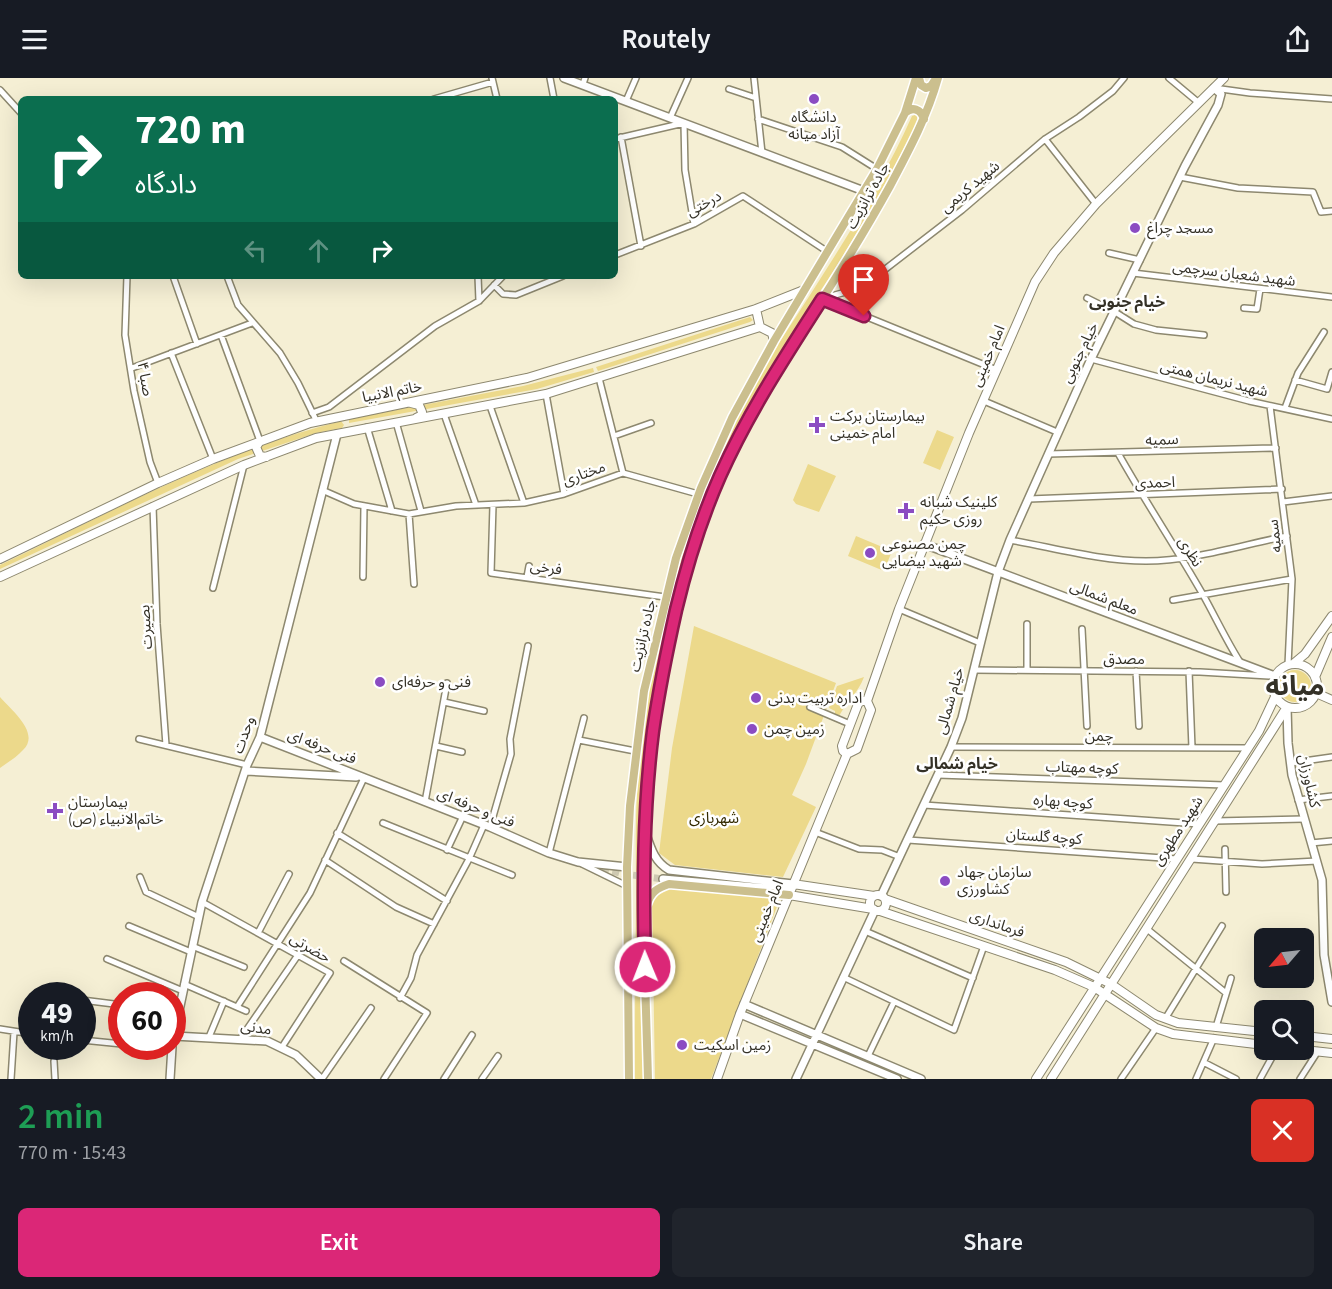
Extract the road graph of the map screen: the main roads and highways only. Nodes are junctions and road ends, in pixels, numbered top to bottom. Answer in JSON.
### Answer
{"nodes":[{"id":1,"x":917,"y":78,"type":"edge"},
{"id":2,"x":937,"y":78,"type":"edge"},
{"id":3,"x":1224,"y":78,"type":"edge"},
{"id":4,"x":904,"y":113,"type":"junction"},
{"id":5,"x":924,"y":119,"type":"junction"},
{"id":6,"x":804,"y":290,"type":"junction"},
{"id":7,"x":756,"y":309,"type":"junction"},
{"id":8,"x":760,"y":327,"type":"junction"},
{"id":9,"x":774,"y":341,"type":"junction"},
{"id":10,"x":411,"y":403,"type":"junction"},
{"id":11,"x":414,"y":419,"type":"junction"},
{"id":12,"x":260,"y":441,"type":"junction"},
{"id":13,"x":266,"y":457,"type":"junction"},
{"id":14,"x":0,"y":559,"type":"edge"},
{"id":15,"x":0,"y":577,"type":"edge"},
{"id":16,"x":1332,"y":616,"type":"edge"},
{"id":17,"x":1332,"y":638,"type":"edge"},
{"id":18,"x":1290,"y":664,"type":"junction"},
{"id":19,"x":1315,"y":676,"type":"junction"},
{"id":20,"x":1316,"y":693,"type":"junction"},
{"id":21,"x":1275,"y":697,"type":"junction"},
{"id":22,"x":1332,"y":700,"type":"edge"},
{"id":23,"x":867,"y":701,"type":"junction"},
{"id":24,"x":1287,"y":707,"type":"junction"},
{"id":25,"x":847,"y":754,"type":"junction"},
{"id":26,"x":791,"y":890,"type":"junction"},
{"id":27,"x":880,"y":897,"type":"junction"},
{"id":28,"x":876,"y":910,"type":"junction"},
{"id":29,"x":645,"y":913,"type":"junction"},
{"id":30,"x":926,"y":914,"type":"junction"},
{"id":31,"x":922,"y":925,"type":"junction"},
{"id":32,"x":1003,"y":941,"type":"junction"},
{"id":33,"x":1000,"y":952,"type":"junction"},
{"id":34,"x":1100,"y":978,"type":"junction"},
{"id":35,"x":1111,"y":984,"type":"junction"},
{"id":36,"x":1094,"y":987,"type":"junction"},
{"id":37,"x":1105,"y":994,"type":"junction"},
{"id":38,"x":1216,"y":1027,"type":"junction"},
{"id":39,"x":1254,"y":1031,"type":"edge"},
{"id":40,"x":1314,"y":1037,"type":"edge"},
{"id":41,"x":1214,"y":1038,"type":"junction"},
{"id":42,"x":1332,"y":1039,"type":"edge"},
{"id":43,"x":1254,"y":1044,"type":"edge"},
{"id":44,"x":1314,"y":1051,"type":"edge"},
{"id":45,"x":1332,"y":1053,"type":"edge"},
{"id":46,"x":629,"y":1079,"type":"edge"},
{"id":47,"x":648,"y":1079,"type":"edge"},
{"id":48,"x":717,"y":1079,"type":"edge"},
{"id":49,"x":1036,"y":1079,"type":"edge"},
{"id":50,"x":1052,"y":1079,"type":"edge"}],
"edges":[{"from":1,"to":2,"type":"main road"},
{"from":1,"to":4,"type":"main road","name":"جاده ترانزیت"},
{"from":2,"to":5,"type":"main road","name":"جاده ترانزیت"},
{"from":3,"to":23,"type":"main road","name":"امام خمینی"},
{"from":4,"to":5,"type":"main road"},
{"from":4,"to":6,"type":"main road","name":"جاده ترانزیت"},
{"from":5,"to":29,"type":"main road","name":"جاده ترانزیت"},
{"from":6,"to":7,"type":"main road","name":"خاتم الانبیا"},
{"from":6,"to":9,"type":"main road","name":"جاده ترانزیت"},
{"from":7,"to":8,"type":"main road"},
{"from":7,"to":10,"type":"main road","name":"خاتم الانبیا"},
{"from":8,"to":9,"type":"main road"},
{"from":8,"to":11,"type":"main road","name":"خاتم الانبیا"},
{"from":9,"to":46,"type":"main road","name":"جاده ترانزیت"},
{"from":10,"to":11,"type":"main road"},
{"from":10,"to":12,"type":"main road","name":"خاتم الانبیا"},
{"from":11,"to":13,"type":"main road","name":"خاتم الانبیا"},
{"from":12,"to":13,"type":"main road"},
{"from":12,"to":14,"type":"main road","name":"خاتم الانبیا"},
{"from":13,"to":15,"type":"main road","name":"خاتم الانبیا"},
{"from":16,"to":18,"type":"main road"},
{"from":17,"to":19,"type":"main road"},
{"from":18,"to":19,"type":"main road"},
{"from":18,"to":21,"type":"main road"},
{"from":19,"to":20,"type":"main road"},
{"from":20,"to":22,"type":"main road"},
{"from":20,"to":24,"type":"main road"},
{"from":21,"to":24,"type":"main road"},
{"from":21,"to":34,"type":"main road","name":"شهید مطهری"},
{"from":23,"to":25,"type":"main road"},
{"from":23,"to":25,"type":"main road"},
{"from":24,"to":35,"type":"main road","name":"شهید مطهری"},
{"from":25,"to":26,"type":"main road","name":"امام خمینی"},
{"from":26,"to":27,"type":"main road","name":"فرمانداری"},
{"from":26,"to":28,"type":"main road","name":"فرمانداری"},
{"from":26,"to":29,"type":"main road"},
{"from":26,"to":48,"type":"main road","name":"امام خمینی"},
{"from":27,"to":28,"type":"main road"},
{"from":27,"to":28,"type":"main road"},
{"from":27,"to":30,"type":"main road","name":"فرمانداری"},
{"from":28,"to":31,"type":"main road","name":"فرمانداری"},
{"from":29,"to":47,"type":"main road","name":"جاده ترانزیت"},
{"from":30,"to":31,"type":"main road"},
{"from":30,"to":32,"type":"main road","name":"فرمانداری"},
{"from":31,"to":33,"type":"main road","name":"فرمانداری"},
{"from":32,"to":33,"type":"main road"},
{"from":32,"to":34,"type":"main road","name":"فرمانداری"},
{"from":33,"to":36,"type":"main road","name":"فرمانداری"},
{"from":34,"to":35,"type":"main road","name":"فرمانداری"},
{"from":34,"to":36,"type":"main road","name":"شهید مطهری"},
{"from":35,"to":37,"type":"main road","name":"شهید مطهری"},
{"from":35,"to":38,"type":"main road"},
{"from":36,"to":37,"type":"main road","name":"فرمانداری"},
{"from":36,"to":49,"type":"main road"},
{"from":37,"to":41,"type":"main road"},
{"from":37,"to":50,"type":"main road"},
{"from":38,"to":39,"type":"main road"},
{"from":38,"to":41,"type":"main road"},
{"from":40,"to":42,"type":"main road"},
{"from":41,"to":43,"type":"main road"},
{"from":44,"to":45,"type":"main road"}]}
